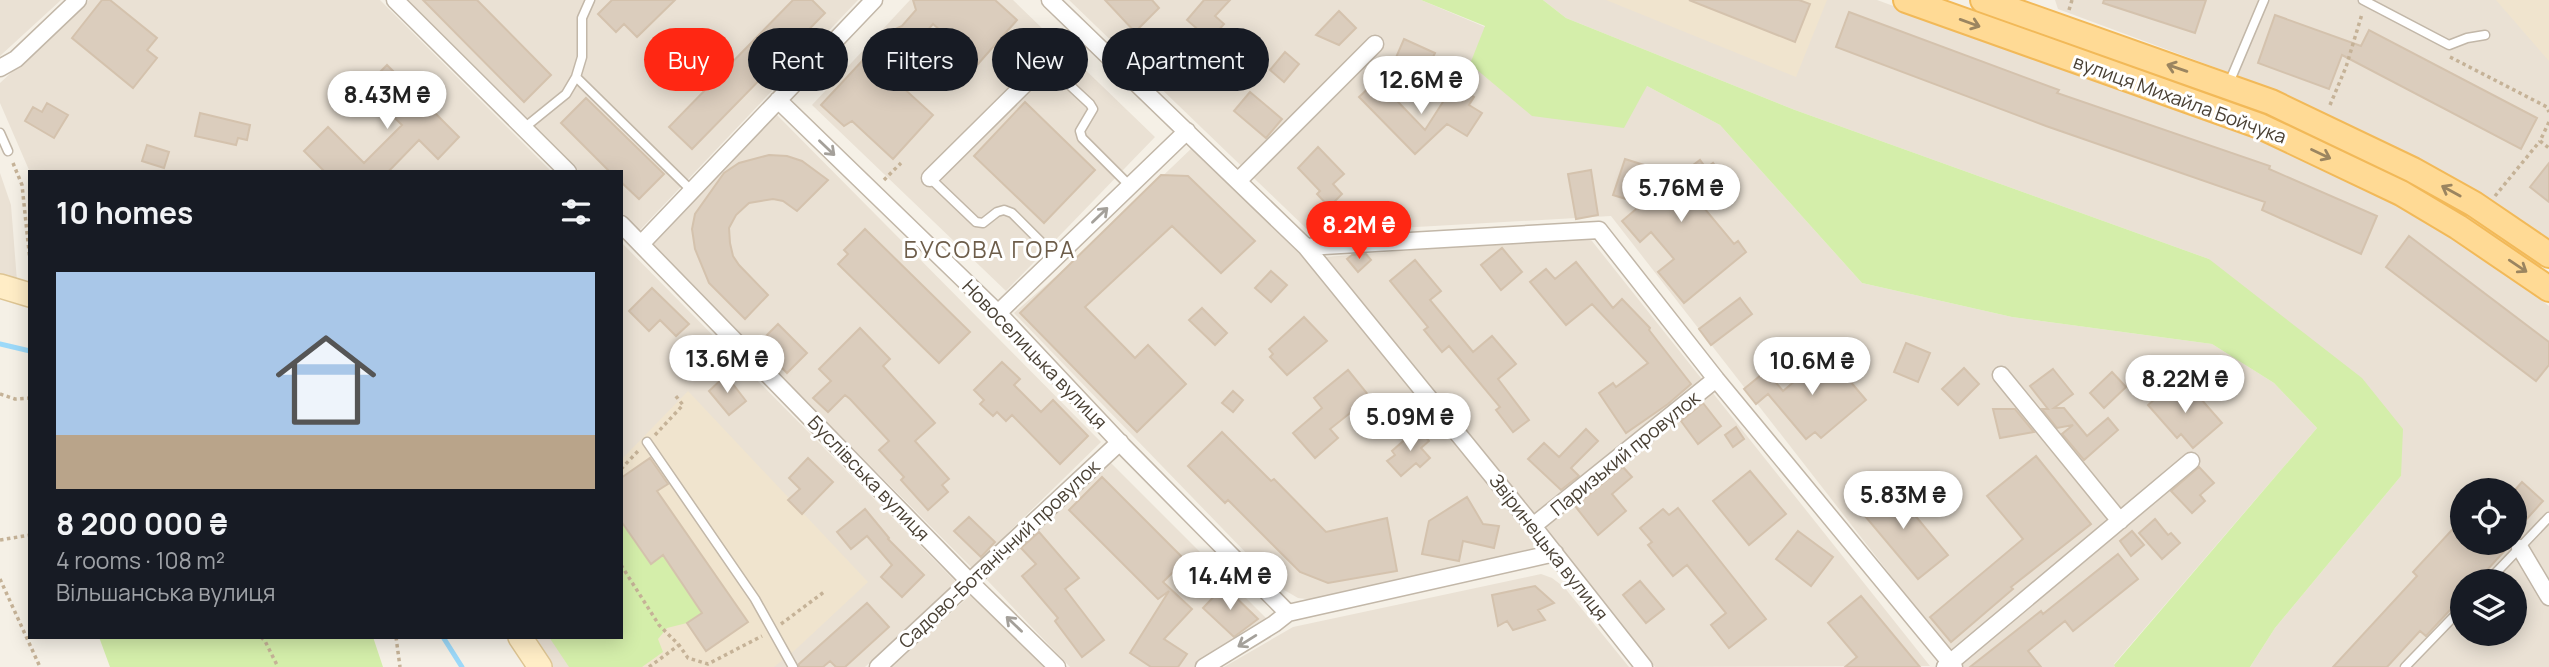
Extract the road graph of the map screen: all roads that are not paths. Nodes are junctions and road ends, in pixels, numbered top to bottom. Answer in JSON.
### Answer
{"nodes":[{"id":1,"x":79,"y":0,"type":"edge"},
{"id":2,"x":395,"y":0,"type":"edge"},
{"id":3,"x":590,"y":0,"type":"edge"},
{"id":4,"x":874,"y":0,"type":"edge"},
{"id":5,"x":1050,"y":0,"type":"edge"},
{"id":6,"x":1906,"y":0,"type":"edge"},
{"id":7,"x":1983,"y":0,"type":"edge"},
{"id":8,"x":2264,"y":0,"type":"edge"},
{"id":9,"x":2363,"y":0,"type":"edge"},
{"id":10,"x":2485,"y":35,"type":"dead end"},
{"id":11,"x":1375,"y":44,"type":"dead end"},
{"id":12,"x":0,"y":68,"type":"edge"},
{"id":13,"x":576,"y":77,"type":"junction"},
{"id":14,"x":2228,"y":86,"type":"junction"},
{"id":15,"x":1019,"y":91,"type":"edge"},
{"id":16,"x":1076,"y":91,"type":"edge"},
{"id":17,"x":778,"y":100,"type":"junction"},
{"id":18,"x":524,"y":128,"type":"junction"},
{"id":19,"x":1187,"y":131,"type":"junction"},
{"id":20,"x":0,"y":133,"type":"edge"},
{"id":21,"x":8,"y":151,"type":"road end"},
{"id":22,"x":566,"y":170,"type":"edge"},
{"id":23,"x":930,"y":178,"type":"joint"},
{"id":24,"x":1238,"y":181,"type":"junction"},
{"id":25,"x":1130,"y":186,"type":"junction"},
{"id":26,"x":692,"y":191,"type":"junction"},
{"id":27,"x":623,"y":226,"type":"edge"},
{"id":28,"x":641,"y":244,"type":"junction"},
{"id":29,"x":1306,"y":247,"type":"junction"},
{"id":30,"x":2549,"y":255,"type":"edge"},
{"id":31,"x":1056,"y":257,"type":"junction"},
{"id":32,"x":0,"y":286,"type":"edge"},
{"id":33,"x":2549,"y":289,"type":"edge"},
{"id":34,"x":28,"y":294,"type":"edge"},
{"id":35,"x":998,"y":313,"type":"junction"},
{"id":36,"x":2001,"y":375,"type":"dead end"},
{"id":37,"x":1716,"y":379,"type":"junction"},
{"id":38,"x":650,"y":439,"type":"road end"},
{"id":39,"x":1120,"y":442,"type":"junction"},
{"id":40,"x":2191,"y":461,"type":"dead end"},
{"id":41,"x":2549,"y":517,"type":"edge"},
{"id":42,"x":2120,"y":521,"type":"junction"},
{"id":43,"x":1533,"y":526,"type":"junction"},
{"id":44,"x":2527,"y":541,"type":"edge"},
{"id":45,"x":1555,"y":553,"type":"junction"},
{"id":46,"x":2513,"y":555,"type":"edge"},
{"id":47,"x":2524,"y":555,"type":"edge"},
{"id":48,"x":2500,"y":569,"type":"edge"},
{"id":49,"x":970,"y":582,"type":"junction"},
{"id":50,"x":2549,"y":597,"type":"edge"},
{"id":51,"x":1288,"y":613,"type":"junction"},
{"id":52,"x":2450,"y":620,"type":"edge"},
{"id":53,"x":521,"y":639,"type":"edge"},
{"id":54,"x":1640,"y":666,"type":"edge"},
{"id":55,"x":1950,"y":666,"type":"edge"},
{"id":56,"x":540,"y":667,"type":"edge"},
{"id":57,"x":793,"y":667,"type":"edge"},
{"id":58,"x":878,"y":667,"type":"edge"},
{"id":59,"x":1057,"y":667,"type":"edge"},
{"id":60,"x":1204,"y":667,"type":"edge"},
{"id":61,"x":2405,"y":667,"type":"edge"}],
"edges":[{"from":1,"to":12,"type":"street"},
{"from":2,"to":18,"type":"street"},
{"from":3,"to":13,"type":"lane"},
{"from":4,"to":17,"type":"street"},
{"from":5,"to":19,"type":"street","name":"Звіринецька вулиця"},
{"from":6,"to":33,"type":"main road","name":"вулиця Михайла Бойчука","one_way":true},
{"from":14,"to":7,"type":"main road","name":"вулиця Михайла Бойчука","one_way":true},
{"from":8,"to":14,"type":"lane"},
{"from":9,"to":10,"type":"lane"},
{"from":11,"to":24,"type":"street"},
{"from":13,"to":18,"type":"lane"},
{"from":13,"to":26,"type":"lane"},
{"from":30,"to":14,"type":"main road","name":"вулиця Михайла Бойчука","one_way":true},
{"from":15,"to":23,"type":"street"},
{"from":16,"to":25,"type":"lane"},
{"from":17,"to":26,"type":"street"},
{"from":17,"to":35,"type":"street","name":"Новоселицька вулиця","one_way":true},
{"from":18,"to":22,"type":"street"},
{"from":19,"to":24,"type":"street","name":"Звіринецька вулиця"},
{"from":19,"to":25,"type":"street"},
{"from":20,"to":21,"type":"lane"},
{"from":23,"to":31,"type":"lane"},
{"from":24,"to":29,"type":"street","name":"Звіринецька вулиця"},
{"from":31,"to":25,"type":"street","one_way":true},
{"from":26,"to":28,"type":"street"},
{"from":27,"to":28,"type":"street","name":"Буслівська вулиця"},
{"from":28,"to":49,"type":"street","name":"Буслівська вулиця"},
{"from":29,"to":37,"type":"street"},
{"from":29,"to":43,"type":"street","name":"Звіринецька вулиця"},
{"from":31,"to":35,"type":"street"},
{"from":32,"to":34,"type":"street"},
{"from":35,"to":39,"type":"street","name":"Новоселицька вулиця"},
{"from":36,"to":42,"type":"street"},
{"from":37,"to":43,"type":"street","name":"Паризький провулок"},
{"from":37,"to":55,"type":"street"},
{"from":38,"to":57,"type":"lane"},
{"from":39,"to":49,"type":"street","name":"Садово-Ботанічний провулок"},
{"from":39,"to":51,"type":"street","name":"Новоселицька вулиця"},
{"from":40,"to":42,"type":"street"},
{"from":41,"to":44,"type":"lane"},
{"from":42,"to":55,"type":"street"},
{"from":43,"to":45,"type":"street","name":"Звіринецька вулиця"},
{"from":45,"to":51,"type":"street"},
{"from":45,"to":54,"type":"street","name":"Звіринецька вулиця"},
{"from":46,"to":48,"type":"lane"},
{"from":47,"to":50,"type":"street"},
{"from":49,"to":58,"type":"street","name":"Садово-Ботанічний провулок"},
{"from":59,"to":49,"type":"street","name":"Буслівська вулиця","one_way":true},
{"from":51,"to":60,"type":"street","one_way":true},
{"from":52,"to":61,"type":"lane"},
{"from":53,"to":56,"type":"street"}]}
